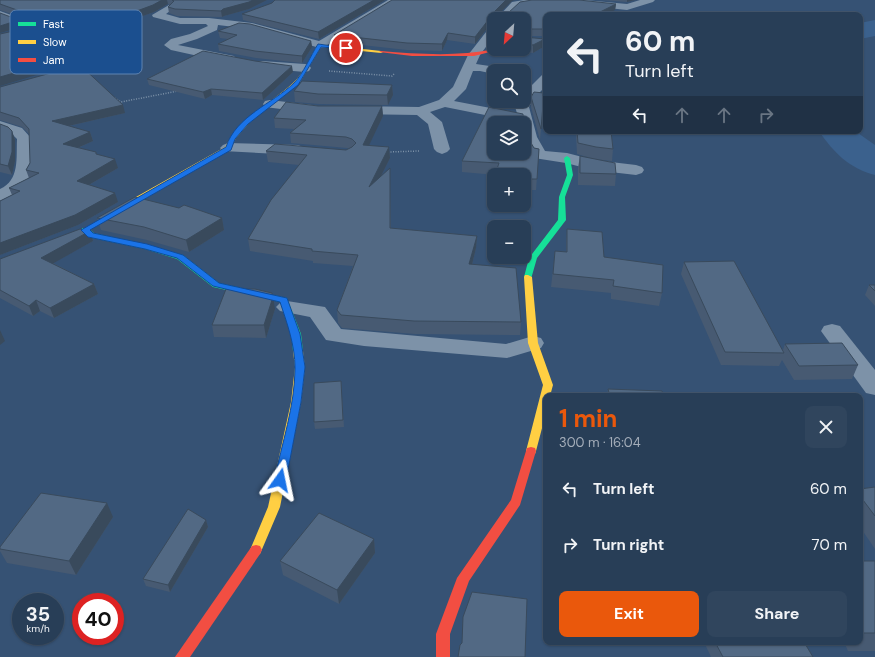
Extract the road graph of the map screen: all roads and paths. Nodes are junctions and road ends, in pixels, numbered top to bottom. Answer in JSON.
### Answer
{"nodes":[{"id":1,"x":395,"y":0,"type":"edge"},
{"id":2,"x":547,"y":0,"type":"edge"},
{"id":3,"x":554,"y":0,"type":"edge"},
{"id":4,"x":650,"y":0,"type":"edge"},
{"id":5,"x":627,"y":7,"type":"junction"},
{"id":6,"x":169,"y":8,"type":"edge"},
{"id":7,"x":508,"y":12,"type":"edge"},
{"id":8,"x":611,"y":12,"type":"edge"},
{"id":9,"x":0,"y":14,"type":"edge"},
{"id":10,"x":248,"y":14,"type":"edge"},
{"id":11,"x":10,"y":18,"type":"edge"},
{"id":12,"x":209,"y":21,"type":"junction"},
{"id":13,"x":10,"y":35,"type":"edge"},
{"id":14,"x":0,"y":38,"type":"edge"},
{"id":15,"x":487,"y":38,"type":"edge"},
{"id":16,"x":320,"y":45,"type":"junction"},
{"id":17,"x":487,"y":52,"type":"edge"},
{"id":18,"x":474,"y":55,"type":"junction"},
{"id":19,"x":239,"y":61,"type":"edge"},
{"id":20,"x":252,"y":63,"type":"edge"},
{"id":21,"x":305,"y":68,"type":"junction"},
{"id":22,"x":469,"y":68,"type":"junction"},
{"id":23,"x":487,"y":68,"type":"edge"},
{"id":24,"x":531,"y":79,"type":"edge"},
{"id":25,"x":543,"y":80,"type":"edge"},
{"id":26,"x":543,"y":81,"type":"edge"},
{"id":27,"x":184,"y":89,"type":"edge"},
{"id":28,"x":112,"y":95,"type":"edge"},
{"id":29,"x":444,"y":103,"type":"junction"},
{"id":30,"x":270,"y":104,"type":"junction"},
{"id":31,"x":326,"y":110,"type":"edge"},
{"id":32,"x":342,"y":110,"type":"edge"},
{"id":33,"x":420,"y":111,"type":"junction"},
{"id":34,"x":510,"y":116,"type":"edge"},
{"id":35,"x":524,"y":116,"type":"edge"},
{"id":36,"x":0,"y":125,"type":"edge"},
{"id":37,"x":531,"y":139,"type":"edge"},
{"id":38,"x":228,"y":148,"type":"junction"},
{"id":39,"x":442,"y":150,"type":"joint"},
{"id":40,"x":313,"y":151,"type":"edge"},
{"id":41,"x":387,"y":152,"type":"edge"},
{"id":42,"x":567,"y":158,"type":"junction"},
{"id":43,"x":636,"y":170,"type":"dead end"},
{"id":44,"x":0,"y":196,"type":"edge"},
{"id":45,"x":105,"y":218,"type":"edge"},
{"id":46,"x":85,"y":229,"type":"edge"},
{"id":47,"x":287,"y":308,"type":"junction"},
{"id":48,"x":832,"y":330,"type":"dead end"},
{"id":49,"x":533,"y":343,"type":"junction"},
{"id":50,"x":875,"y":387,"type":"edge"},
{"id":51,"x":546,"y":393,"type":"edge"},
{"id":52,"x":543,"y":406,"type":"edge"},
{"id":53,"x":182,"y":657,"type":"edge"},
{"id":54,"x":443,"y":657,"type":"edge"}],
"edges":[{"from":1,"to":16,"type":"street"},
{"from":2,"to":7,"type":"street"},
{"from":3,"to":5,"type":"street"},
{"from":4,"to":5,"type":"street"},
{"from":5,"to":8,"type":"street"},
{"from":6,"to":12,"type":"street"},
{"from":9,"to":11,"type":"street"},
{"from":10,"to":12,"type":"street"},
{"from":12,"to":16,"type":"street"},
{"from":12,"to":19,"type":"street"},
{"from":13,"to":14,"type":"street"},
{"from":15,"to":18,"type":"street"},
{"from":16,"to":18,"type":"street"},
{"from":16,"to":21,"type":"street"},
{"from":17,"to":18,"type":"street"},
{"from":18,"to":22,"type":"street"},
{"from":20,"to":21,"type":"street"},
{"from":21,"to":30,"type":"street"},
{"from":22,"to":23,"type":"street"},
{"from":22,"to":29,"type":"street"},
{"from":24,"to":25,"type":"street"},
{"from":26,"to":35,"type":"street"},
{"from":27,"to":28,"type":"path"},
{"from":29,"to":33,"type":"street"},
{"from":29,"to":34,"type":"street"},
{"from":30,"to":31,"type":"street"},
{"from":30,"to":38,"type":"street"},
{"from":32,"to":33,"type":"street"},
{"from":33,"to":39,"type":"street"},
{"from":36,"to":44,"type":"street"},
{"from":37,"to":42,"type":"street"},
{"from":38,"to":40,"type":"street"},
{"from":38,"to":45,"type":"street"},
{"from":39,"to":41,"type":"path"},
{"from":42,"to":43,"type":"street"},
{"from":42,"to":49,"type":"street"},
{"from":46,"to":47,"type":"street"},
{"from":47,"to":49,"type":"street"},
{"from":47,"to":53,"type":"street"},
{"from":48,"to":50,"type":"street"},
{"from":49,"to":51,"type":"street"},
{"from":52,"to":54,"type":"street"}]}
